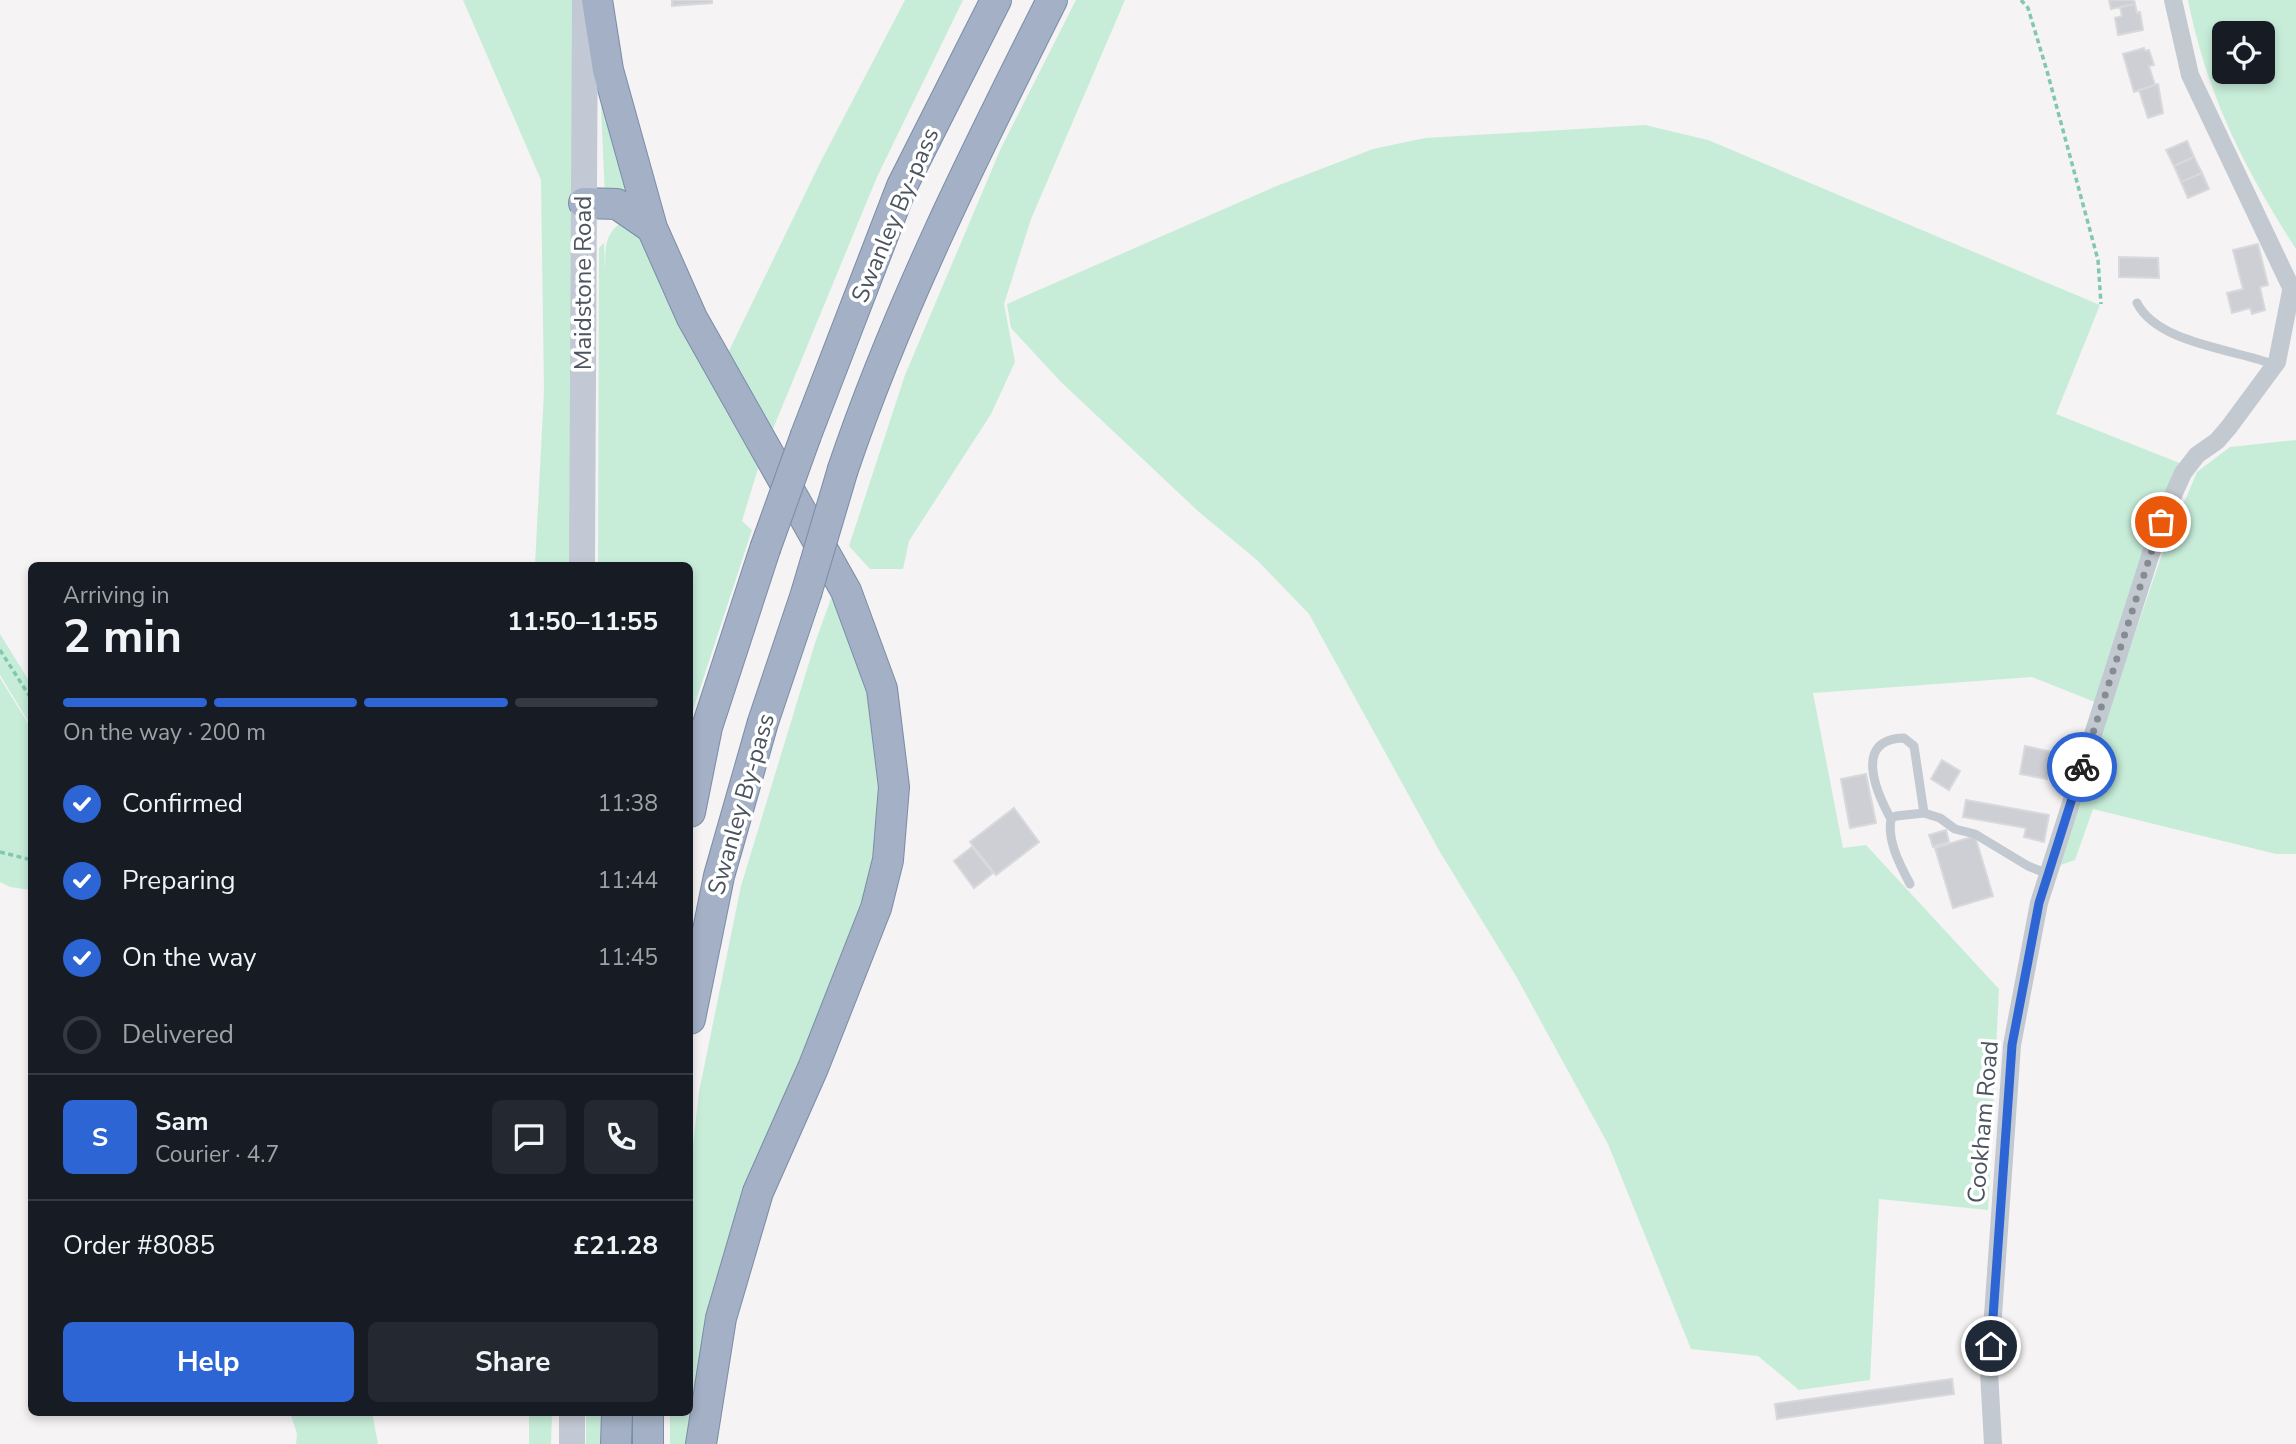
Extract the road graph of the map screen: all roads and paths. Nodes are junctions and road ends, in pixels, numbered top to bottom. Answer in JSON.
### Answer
{"nodes":[{"id":1,"x":585,"y":0,"type":"edge"},
{"id":2,"x":597,"y":0,"type":"edge"},
{"id":3,"x":996,"y":0,"type":"edge"},
{"id":4,"x":1052,"y":0,"type":"edge"},
{"id":5,"x":2021,"y":0,"type":"edge"},
{"id":6,"x":2173,"y":0,"type":"edge"},
{"id":7,"x":584,"y":203,"type":"junction"},
{"id":8,"x":652,"y":228,"type":"junction"},
{"id":9,"x":2294,"y":294,"type":"edge"},
{"id":10,"x":2137,"y":303,"type":"dead end"},
{"id":11,"x":2101,"y":304,"type":"dead end"},
{"id":12,"x":2296,"y":355,"type":"edge"},
{"id":13,"x":2276,"y":364,"type":"junction"},
{"id":14,"x":582,"y":562,"type":"edge"},
{"id":15,"x":0,"y":650,"type":"edge"},
{"id":16,"x":28,"y":694,"type":"edge"},
{"id":17,"x":693,"y":797,"type":"edge"},
{"id":18,"x":1924,"y":813,"type":"junction"},
{"id":19,"x":1891,"y":819,"type":"junction"},
{"id":20,"x":0,"y":852,"type":"edge"},
{"id":21,"x":28,"y":859,"type":"edge"},
{"id":22,"x":2048,"y":874,"type":"junction"},
{"id":23,"x":1910,"y":884,"type":"dead end"},
{"id":24,"x":693,"y":1003,"type":"edge"},
{"id":25,"x":572,"y":1416,"type":"edge"},
{"id":26,"x":617,"y":1416,"type":"edge"},
{"id":27,"x":648,"y":1416,"type":"edge"},
{"id":28,"x":572,"y":1444,"type":"edge"},
{"id":29,"x":616,"y":1444,"type":"edge"},
{"id":30,"x":648,"y":1444,"type":"edge"},
{"id":31,"x":701,"y":1444,"type":"edge"},
{"id":32,"x":1993,"y":1444,"type":"edge"}],
"edges":[{"from":1,"to":7,"type":"main road","name":"Maidstone Road"},
{"from":2,"to":8,"type":"highway"},
{"from":3,"to":17,"type":"highway","name":"Swanley By-pass","bridge":true},
{"from":4,"to":24,"type":"highway","name":"Swanley By-pass","bridge":true},
{"from":5,"to":11,"type":"path"},
{"from":6,"to":9,"type":"street"},
{"from":7,"to":8,"type":"highway"},
{"from":7,"to":14,"type":"main road","name":"Maidstone Road"},
{"from":8,"to":31,"type":"highway"},
{"from":9,"to":13,"type":"street","name":"Cookham Road"},
{"from":10,"to":13,"type":"lane"},
{"from":12,"to":13,"type":"street"},
{"from":13,"to":22,"type":"street","name":"Cookham Road"},
{"from":15,"to":16,"type":"path"},
{"from":18,"to":19,"type":"lane"},
{"from":18,"to":19,"type":"lane"},
{"from":18,"to":22,"type":"lane"},
{"from":19,"to":23,"type":"lane"},
{"from":20,"to":21,"type":"path"},
{"from":22,"to":32,"type":"street","name":"Cookham Road"},
{"from":25,"to":28,"type":"main road"},
{"from":26,"to":29,"type":"highway"},
{"from":27,"to":30,"type":"highway"}]}
